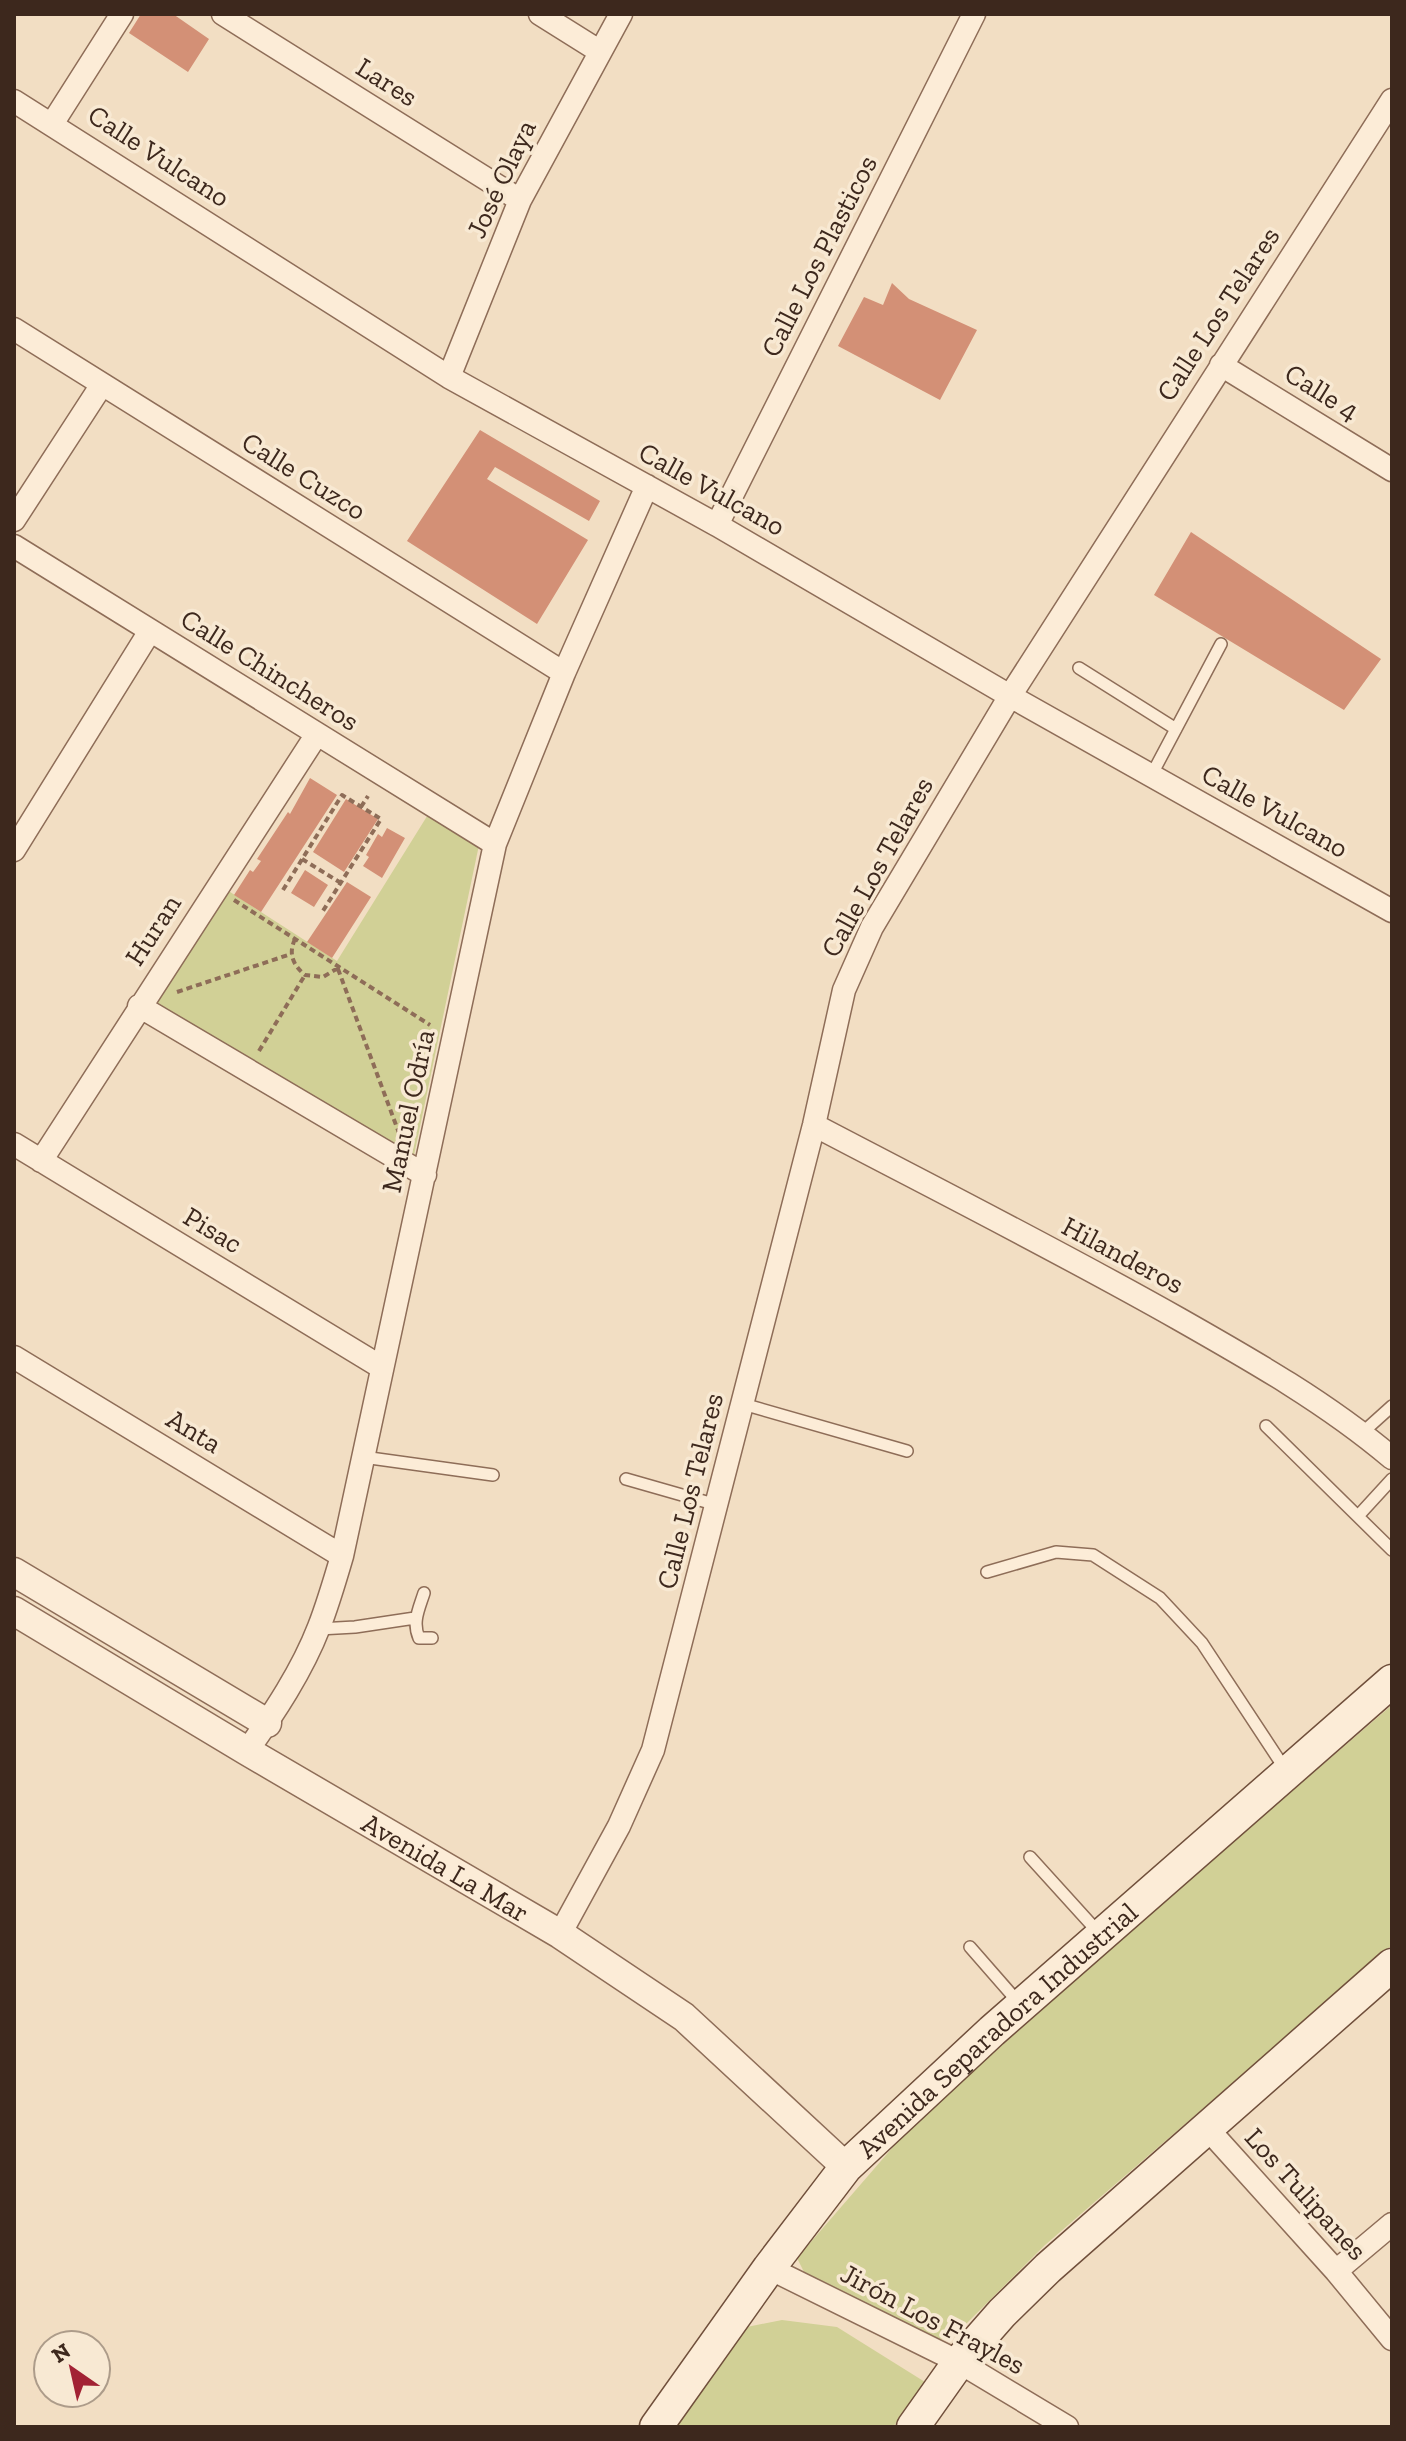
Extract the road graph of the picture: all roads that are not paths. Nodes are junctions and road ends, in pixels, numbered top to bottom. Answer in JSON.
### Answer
{"nodes":[{"id":1,"x":122,"y":14,"type":"edge"},
{"id":2,"x":223,"y":14,"type":"edge"},
{"id":3,"x":540,"y":14,"type":"edge"},
{"id":4,"x":621,"y":14,"type":"edge"},
{"id":5,"x":974,"y":14,"type":"edge"},
{"id":6,"x":599,"y":51,"type":"junction"},
{"id":7,"x":1392,"y":100,"type":"edge"},
{"id":8,"x":14,"y":101,"type":"edge"},
{"id":9,"x":52,"y":124,"type":"junction"},
{"id":10,"x":520,"y":200,"type":"junction"},
{"id":11,"x":14,"y":329,"type":"edge"},
{"id":12,"x":1221,"y":365,"type":"junction"},
{"id":13,"x":449,"y":377,"type":"junction"},
{"id":14,"x":101,"y":386,"type":"junction"},
{"id":15,"x":1392,"y":470,"type":"edge"},
{"id":16,"x":647,"y":486,"type":"junction"},
{"id":17,"x":14,"y":520,"type":"edge"},
{"id":18,"x":717,"y":525,"type":"junction"},
{"id":19,"x":14,"y":546,"type":"edge"},
{"id":20,"x":150,"y":631,"type":"junction"},
{"id":21,"x":1221,"y":644,"type":"dead end"},
{"id":22,"x":1079,"y":668,"type":"dead end"},
{"id":23,"x":564,"y":673,"type":"junction"},
{"id":24,"x":1010,"y":696,"type":"junction"},
{"id":25,"x":1176,"y":729,"type":"junction"},
{"id":26,"x":317,"y":734,"type":"junction"},
{"id":27,"x":1151,"y":776,"type":"junction"},
{"id":28,"x":495,"y":844,"type":"junction"},
{"id":29,"x":14,"y":850,"type":"edge"},
{"id":30,"x":1392,"y":911,"type":"edge"},
{"id":31,"x":139,"y":1006,"type":"junction"},
{"id":32,"x":814,"y":1125,"type":"junction"},
{"id":33,"x":14,"y":1144,"type":"edge"},
{"id":34,"x":41,"y":1161,"type":"junction"},
{"id":35,"x":425,"y":1175,"type":"junction"},
{"id":36,"x":14,"y":1357,"type":"edge"},
{"id":37,"x":381,"y":1367,"type":"junction"},
{"id":38,"x":743,"y":1404,"type":"junction"},
{"id":39,"x":1392,"y":1406,"type":"edge"},
{"id":40,"x":1266,"y":1426,"type":"dead end"},
{"id":41,"x":1362,"y":1433,"type":"junction"},
{"id":42,"x":907,"y":1451,"type":"dead end"},
{"id":43,"x":363,"y":1457,"type":"junction"},
{"id":44,"x":1392,"y":1458,"type":"edge"},
{"id":45,"x":493,"y":1475,"type":"dead end"},
{"id":46,"x":626,"y":1479,"type":"dead end"},
{"id":47,"x":1392,"y":1479,"type":"edge"},
{"id":48,"x":717,"y":1505,"type":"junction"},
{"id":49,"x":1359,"y":1515,"type":"junction"},
{"id":50,"x":1392,"y":1550,"type":"edge"},
{"id":51,"x":342,"y":1556,"type":"junction"},
{"id":52,"x":14,"y":1572,"type":"edge"},
{"id":53,"x":987,"y":1572,"type":"dead end"},
{"id":54,"x":424,"y":1593,"type":"dead end"},
{"id":55,"x":14,"y":1611,"type":"edge"},
{"id":56,"x":415,"y":1618,"type":"junction"},
{"id":57,"x":319,"y":1629,"type":"junction"},
{"id":58,"x":432,"y":1638,"type":"dead end"},
{"id":59,"x":1392,"y":1681,"type":"edge"},
{"id":60,"x":267,"y":1723,"type":"junction"},
{"id":61,"x":247,"y":1751,"type":"junction"},
{"id":62,"x":1287,"y":1773,"type":"junction"},
{"id":63,"x":1030,"y":1857,"type":"dead end"},
{"id":64,"x":560,"y":1934,"type":"junction"},
{"id":65,"x":1101,"y":1936,"type":"junction"},
{"id":66,"x":970,"y":1947,"type":"dead end"},
{"id":67,"x":1392,"y":1965,"type":"edge"},
{"id":68,"x":1021,"y":2006,"type":"junction"},
{"id":69,"x":1206,"y":2127,"type":"junction"},
{"id":70,"x":846,"y":2167,"type":"junction"},
{"id":71,"x":1392,"y":2224,"type":"edge"},
{"id":72,"x":769,"y":2268,"type":"junction"},
{"id":73,"x":1336,"y":2271,"type":"junction"},
{"id":74,"x":1392,"y":2339,"type":"edge"},
{"id":75,"x":959,"y":2362,"type":"junction"},
{"id":76,"x":656,"y":2427,"type":"edge"},
{"id":77,"x":913,"y":2427,"type":"edge"},
{"id":78,"x":1067,"y":2427,"type":"edge"}],
"edges":[{"from":1,"to":9,"type":"street"},
{"from":2,"to":10,"type":"street","name":"Lares"},
{"from":3,"to":6,"type":"street"},
{"from":4,"to":6,"type":"street","name":"José Olaya"},
{"from":5,"to":18,"type":"street","name":"Calle Los Plasticos"},
{"from":6,"to":10,"type":"street","name":"José Olaya"},
{"from":7,"to":12,"type":"street","name":"Calle Los Telares"},
{"from":8,"to":9,"type":"street","name":"Calle Vulcano"},
{"from":9,"to":13,"type":"street","name":"Calle Vulcano"},
{"from":10,"to":13,"type":"street","name":"José Olaya"},
{"from":11,"to":14,"type":"street","name":"Calle Cuzco"},
{"from":12,"to":15,"type":"street","name":"Calle 4"},
{"from":12,"to":24,"type":"street","name":"Calle Los Telares"},
{"from":13,"to":16,"type":"street","name":"Calle Vulcano"},
{"from":14,"to":17,"type":"street"},
{"from":14,"to":23,"type":"street","name":"Calle Cuzco"},
{"from":16,"to":18,"type":"street","name":"Calle Vulcano"},
{"from":16,"to":23,"type":"street","name":"Manuel Odría"},
{"from":18,"to":24,"type":"street","name":"Calle Vulcano"},
{"from":19,"to":20,"type":"street","name":"Calle Chincheros"},
{"from":20,"to":26,"type":"street","name":"Calle Chincheros"},
{"from":20,"to":29,"type":"street"},
{"from":21,"to":25,"type":"lane"},
{"from":22,"to":25,"type":"lane"},
{"from":23,"to":28,"type":"street","name":"Manuel Odría"},
{"from":24,"to":27,"type":"street","name":"Calle Vulcano"},
{"from":24,"to":32,"type":"street","name":"Calle Los Telares"},
{"from":25,"to":27,"type":"lane"},
{"from":26,"to":28,"type":"street","name":"Calle Chincheros"},
{"from":26,"to":31,"type":"street","name":"Huran"},
{"from":27,"to":30,"type":"street","name":"Calle Vulcano"},
{"from":28,"to":35,"type":"street","name":"Manuel Odría"},
{"from":31,"to":34,"type":"street","name":"Huran"},
{"from":31,"to":35,"type":"street"},
{"from":32,"to":38,"type":"street","name":"Calle Los Telares"},
{"from":32,"to":41,"type":"street","name":"Hilanderos"},
{"from":33,"to":34,"type":"street","name":"Pisac"},
{"from":34,"to":37,"type":"street","name":"Pisac"},
{"from":35,"to":37,"type":"street","name":"Manuel Odría"},
{"from":36,"to":51,"type":"street","name":"Anta"},
{"from":37,"to":43,"type":"street","name":"Manuel Odría"},
{"from":38,"to":42,"type":"lane"},
{"from":38,"to":48,"type":"street","name":"Calle Los Telares"},
{"from":39,"to":41,"type":"lane"},
{"from":40,"to":49,"type":"lane"},
{"from":41,"to":44,"type":"street","name":"Hilanderos"},
{"from":43,"to":45,"type":"lane"},
{"from":43,"to":51,"type":"street","name":"Manuel Odría"},
{"from":46,"to":48,"type":"lane"},
{"from":47,"to":49,"type":"lane"},
{"from":48,"to":64,"type":"street","name":"Calle Los Telares"},
{"from":49,"to":50,"type":"lane"},
{"from":51,"to":57,"type":"street","name":"Manuel Odría"},
{"from":52,"to":60,"type":"street"},
{"from":53,"to":62,"type":"lane"},
{"from":54,"to":56,"type":"lane"},
{"from":55,"to":61,"type":"street","name":"Avenida La Mar"},
{"from":56,"to":57,"type":"lane"},
{"from":56,"to":58,"type":"lane"},
{"from":57,"to":60,"type":"street","name":"Manuel Odría"},
{"from":59,"to":62,"type":"main road","name":"Avenida Separadora Industrial"},
{"from":60,"to":61,"type":"street","name":"Manuel Odría"},
{"from":61,"to":64,"type":"street","name":"Avenida La Mar"},
{"from":62,"to":65,"type":"main road","name":"Avenida Separadora Industrial"},
{"from":63,"to":65,"type":"lane"},
{"from":64,"to":70,"type":"street","name":"Avenida La Mar"},
{"from":65,"to":68,"type":"main road","name":"Avenida Separadora Industrial"},
{"from":66,"to":68,"type":"lane"},
{"from":67,"to":69,"type":"main road"},
{"from":68,"to":70,"type":"main road","name":"Avenida Separadora Industrial"},
{"from":69,"to":73,"type":"street","name":"Los Tulipanes"},
{"from":69,"to":75,"type":"main road"},
{"from":70,"to":72,"type":"main road","name":"Avenida Separadora Industrial"},
{"from":71,"to":73,"type":"street"},
{"from":72,"to":75,"type":"street","name":"Jirón Los Frayles"},
{"from":72,"to":76,"type":"main road","name":"Avenida Separadora Industrial"},
{"from":73,"to":74,"type":"street","name":"Los Tulipanes"},
{"from":75,"to":77,"type":"main road"},
{"from":75,"to":78,"type":"street","name":"Jirón Los Frayles"}]}
